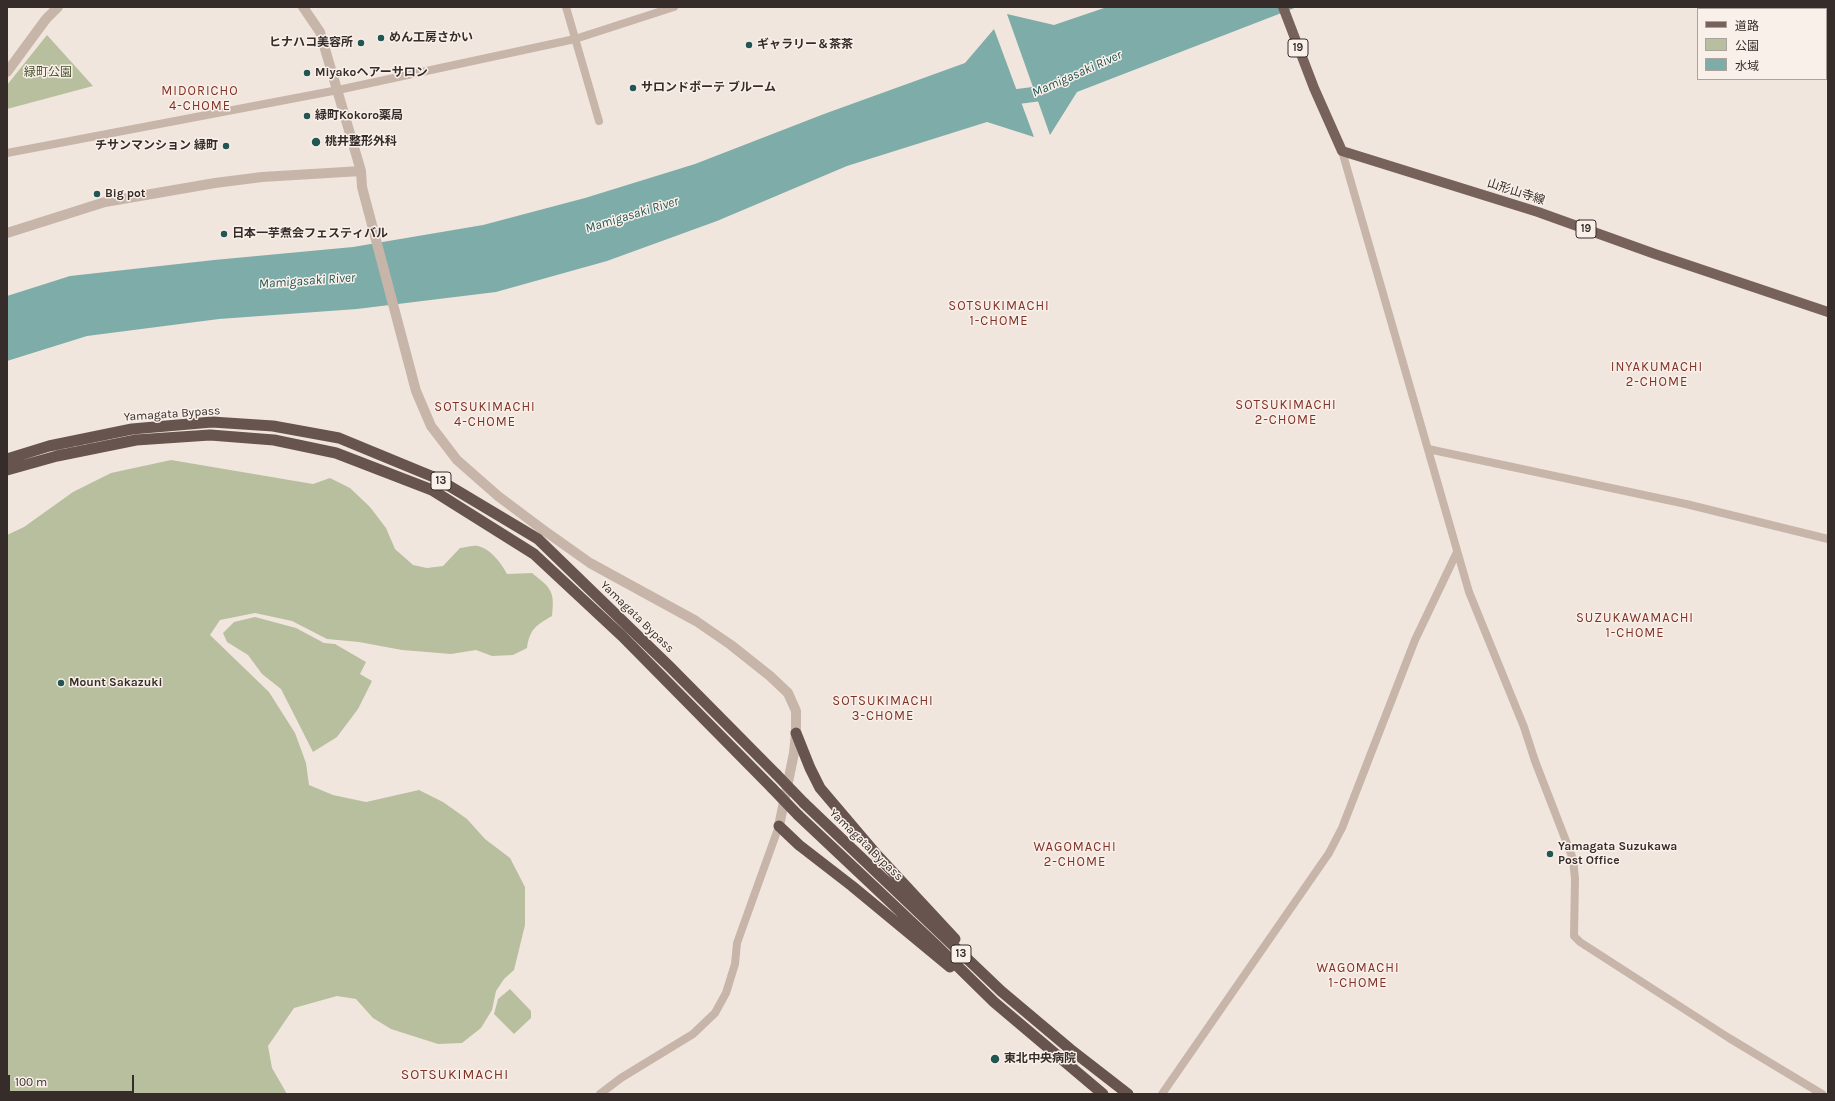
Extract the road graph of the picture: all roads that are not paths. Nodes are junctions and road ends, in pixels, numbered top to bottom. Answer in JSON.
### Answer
{"nodes":[{"id":1,"x":58,"y":7,"type":"edge"},
{"id":2,"x":303,"y":7,"type":"edge"},
{"id":3,"x":566,"y":7,"type":"edge"},
{"id":4,"x":674,"y":7,"type":"edge"},
{"id":5,"x":1283,"y":7,"type":"edge"},
{"id":6,"x":576,"y":38,"type":"junction"},
{"id":7,"x":7,"y":72,"type":"edge"},
{"id":8,"x":338,"y":90,"type":"junction"},
{"id":9,"x":599,"y":121,"type":"dead end"},
{"id":10,"x":1342,"y":151,"type":"junction"},
{"id":11,"x":7,"y":153,"type":"edge"},
{"id":12,"x":361,"y":171,"type":"junction"},
{"id":13,"x":7,"y":233,"type":"edge"},
{"id":14,"x":1828,"y":312,"type":"edge"},
{"id":15,"x":1428,"y":449,"type":"junction"},
{"id":16,"x":7,"y":459,"type":"edge"},
{"id":17,"x":7,"y":470,"type":"edge"},
{"id":18,"x":1828,"y":539,"type":"edge"},
{"id":19,"x":1457,"y":552,"type":"junction"},
{"id":20,"x":796,"y":733,"type":"junction"},
{"id":21,"x":779,"y":826,"type":"junction"},
{"id":22,"x":1000,"y":991,"type":"junction"},
{"id":23,"x":994,"y":1002,"type":"junction"},
{"id":24,"x":600,"y":1094,"type":"edge"},
{"id":25,"x":1102,"y":1094,"type":"edge"},
{"id":26,"x":1128,"y":1094,"type":"edge"},
{"id":27,"x":1162,"y":1094,"type":"edge"},
{"id":28,"x":1822,"y":1094,"type":"edge"}],
"edges":[{"from":1,"to":7,"type":"street"},
{"from":2,"to":8,"type":"street"},
{"from":3,"to":6,"type":"street"},
{"from":4,"to":6,"type":"street"},
{"from":5,"to":10,"type":"main road","number":"19"},
{"from":6,"to":8,"type":"street"},
{"from":6,"to":9,"type":"street"},
{"from":8,"to":11,"type":"street"},
{"from":8,"to":12,"type":"street"},
{"from":10,"to":14,"type":"main road","name":"山形山寺線","number":"19"},
{"from":10,"to":15,"type":"street"},
{"from":12,"to":13,"type":"street"},
{"from":12,"to":20,"type":"street"},
{"from":15,"to":18,"type":"street"},
{"from":15,"to":19,"type":"street"},
{"from":16,"to":22,"type":"highway","name":"Yamagata Bypass","number":"13","bridge":true},
{"from":17,"to":23,"type":"highway","name":"Yamagata Bypass","number":"13","bridge":true},
{"from":19,"to":27,"type":"street"},
{"from":19,"to":28,"type":"street"},
{"from":20,"to":21,"type":"street"},
{"from":20,"to":22,"type":"highway"},
{"from":21,"to":23,"type":"highway"},
{"from":21,"to":24,"type":"street"},
{"from":22,"to":26,"type":"highway","name":"Yamagata Bypass","number":"13"},
{"from":23,"to":25,"type":"highway","name":"Yamagata Bypass","number":"13"}]}
